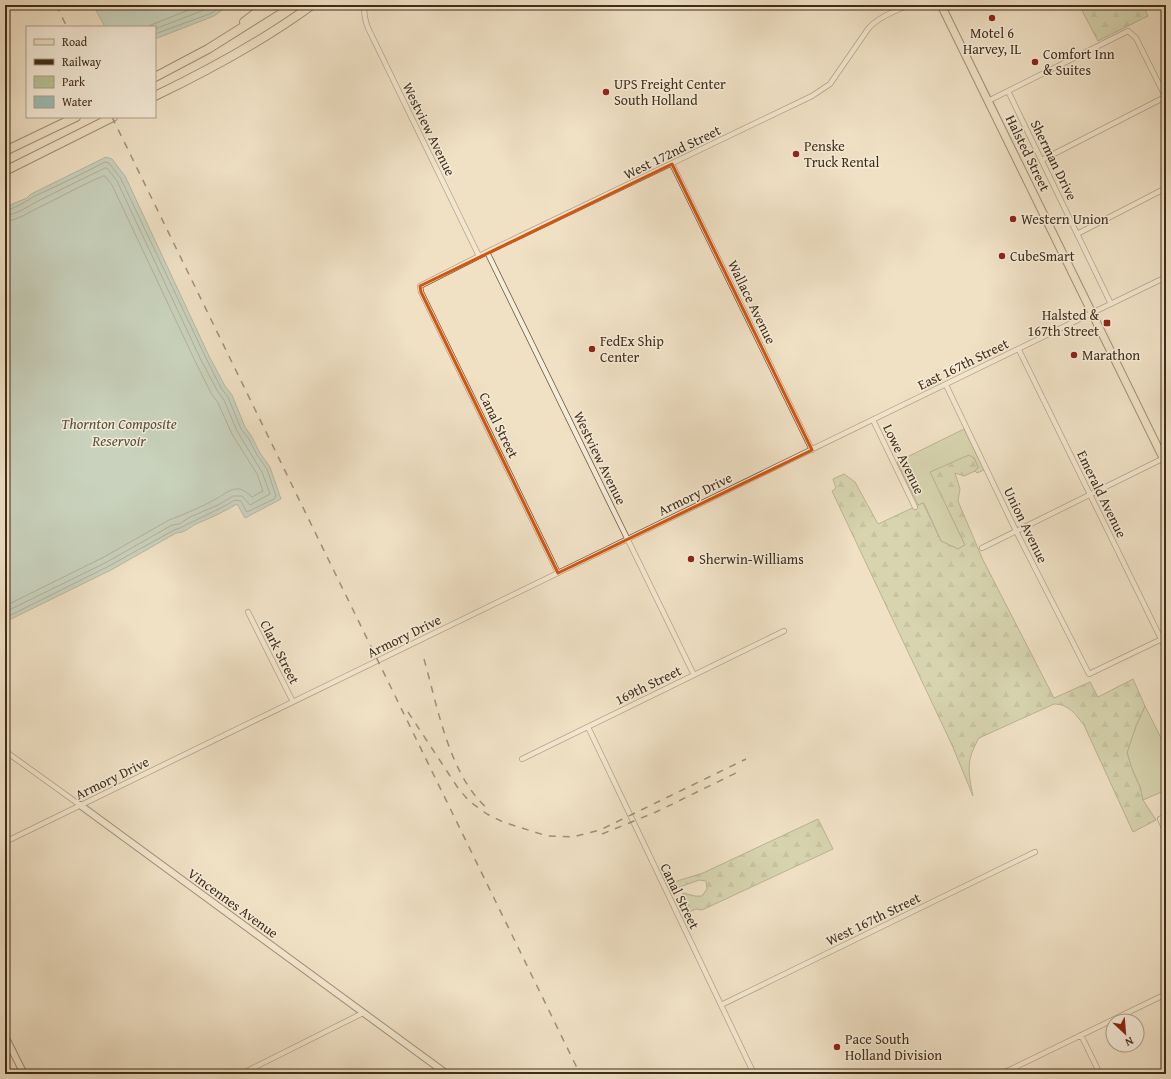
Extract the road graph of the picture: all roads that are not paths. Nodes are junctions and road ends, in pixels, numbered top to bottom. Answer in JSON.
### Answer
{"nodes":[{"id":1,"x":266,"y":5,"type":"edge"},
{"id":2,"x":278,"y":5,"type":"edge"},
{"id":3,"x":312,"y":5,"type":"edge"},
{"id":4,"x":908,"y":5,"type":"edge"},
{"id":5,"x":941,"y":5,"type":"edge"},
{"id":6,"x":364,"y":8,"type":"edge"},
{"id":7,"x":208,"y":49,"type":"junction"},
{"id":8,"x":156,"y":76,"type":"edge"},
{"id":9,"x":1008,"y":91,"type":"junction"},
{"id":10,"x":156,"y":95,"type":"edge"},
{"id":11,"x":1166,"y":97,"type":"edge"},
{"id":12,"x":988,"y":101,"type":"junction"},
{"id":13,"x":74,"y":118,"type":"edge"},
{"id":14,"x":112,"y":118,"type":"edge"},
{"id":15,"x":5,"y":151,"type":"edge"},
{"id":16,"x":1042,"y":160,"type":"junction"},
{"id":17,"x":672,"y":164,"type":"junction"},
{"id":18,"x":5,"y":171,"type":"edge"},
{"id":19,"x":1166,"y":188,"type":"edge"},
{"id":20,"x":1077,"y":234,"type":"junction"},
{"id":21,"x":487,"y":252,"type":"junction"},
{"id":22,"x":479,"y":256,"type":"junction"},
{"id":23,"x":1166,"y":278,"type":"edge"},
{"id":24,"x":420,"y":286,"type":"joint"},
{"id":25,"x":1112,"y":304,"type":"junction"},
{"id":26,"x":1093,"y":314,"type":"junction"},
{"id":27,"x":1019,"y":350,"type":"junction"},
{"id":28,"x":946,"y":385,"type":"junction"},
{"id":29,"x":874,"y":420,"type":"junction"},
{"id":30,"x":812,"y":450,"type":"junction"},
{"id":31,"x":1165,"y":460,"type":"edge"},
{"id":32,"x":1091,"y":495,"type":"junction"},
{"id":33,"x":915,"y":507,"type":"dead end"},
{"id":34,"x":1016,"y":531,"type":"junction"},
{"id":35,"x":628,"y":540,"type":"junction"},
{"id":36,"x":982,"y":548,"type":"dead end"},
{"id":37,"x":558,"y":573,"type":"junction"},
{"id":38,"x":248,"y":612,"type":"dead end"},
{"id":39,"x":784,"y":631,"type":"dead end"},
{"id":40,"x":1164,"y":638,"type":"edge"},
{"id":41,"x":1166,"y":649,"type":"edge"},
{"id":42,"x":694,"y":675,"type":"junction"},
{"id":43,"x":293,"y":702,"type":"junction"},
{"id":44,"x":588,"y":727,"type":"junction"},
{"id":45,"x":5,"y":751,"type":"edge"},
{"id":46,"x":522,"y":759,"type":"dead end"},
{"id":47,"x":80,"y":805,"type":"junction"},
{"id":48,"x":1166,"y":816,"type":"edge"},
{"id":49,"x":1166,"y":832,"type":"edge"},
{"id":50,"x":5,"y":842,"type":"edge"},
{"id":51,"x":1035,"y":852,"type":"dead end"},
{"id":52,"x":1166,"y":994,"type":"edge"},
{"id":53,"x":721,"y":1005,"type":"junction"},
{"id":54,"x":363,"y":1013,"type":"junction"},
{"id":55,"x":1081,"y":1035,"type":"junction"},
{"id":56,"x":5,"y":1036,"type":"edge"},
{"id":57,"x":1012,"y":1069,"type":"junction"},
{"id":58,"x":24,"y":1074,"type":"edge"},
{"id":59,"x":241,"y":1074,"type":"edge"},
{"id":60,"x":447,"y":1074,"type":"edge"},
{"id":61,"x":754,"y":1074,"type":"edge"},
{"id":62,"x":1001,"y":1074,"type":"edge"},
{"id":63,"x":1014,"y":1074,"type":"edge"},
{"id":64,"x":1100,"y":1074,"type":"edge"}],
"edges":[{"from":1,"to":7,"type":"highway"},
{"from":2,"to":7,"type":"highway"},
{"from":3,"to":10,"type":"highway"},
{"from":4,"to":17,"type":"street","name":"West 172nd Street"},
{"from":5,"to":12,"type":"main road","name":"Halsted Street"},
{"from":6,"to":22,"type":"street","name":"Westview Avenue"},
{"from":7,"to":8,"type":"highway"},
{"from":9,"to":11,"type":"street"},
{"from":9,"to":12,"type":"street"},
{"from":9,"to":16,"type":"street","name":"Sherman Drive"},
{"from":11,"to":16,"type":"street"},
{"from":12,"to":26,"type":"main road","name":"Halsted Street"},
{"from":13,"to":15,"type":"highway"},
{"from":14,"to":18,"type":"highway"},
{"from":16,"to":20,"type":"street","name":"Sherman Drive"},
{"from":17,"to":21,"type":"street","name":"West 172nd Street"},
{"from":17,"to":30,"type":"street","name":"Wallace Avenue"},
{"from":19,"to":20,"type":"street"},
{"from":20,"to":25,"type":"street","name":"Sherman Drive"},
{"from":21,"to":22,"type":"street","name":"West 172nd Street"},
{"from":21,"to":35,"type":"street","name":"Westview Avenue"},
{"from":22,"to":24,"type":"street","name":"West 172nd Street"},
{"from":23,"to":25,"type":"street","name":"East 167th Street"},
{"from":24,"to":37,"type":"street","name":"Canal Street"},
{"from":25,"to":26,"type":"street","name":"East 167th Street"},
{"from":26,"to":27,"type":"street","name":"East 167th Street"},
{"from":26,"to":31,"type":"main road","name":"Halsted Street"},
{"from":27,"to":28,"type":"street","name":"East 167th Street"},
{"from":27,"to":32,"type":"street","name":"Emerald Avenue"},
{"from":28,"to":29,"type":"street","name":"East 167th Street"},
{"from":28,"to":34,"type":"street","name":"Union Avenue"},
{"from":29,"to":30,"type":"street","name":"East 167th Street"},
{"from":29,"to":33,"type":"street","name":"Lowe Avenue"},
{"from":30,"to":35,"type":"street","name":"Armory Drive"},
{"from":31,"to":32,"type":"street"},
{"from":32,"to":34,"type":"street"},
{"from":32,"to":40,"type":"street","name":"Emerald Avenue"},
{"from":34,"to":36,"type":"street"},
{"from":34,"to":40,"type":"street","name":"Union Avenue"},
{"from":35,"to":37,"type":"street","name":"Armory Drive"},
{"from":35,"to":42,"type":"street","name":"Westview Avenue"},
{"from":37,"to":43,"type":"street","name":"Armory Drive"},
{"from":38,"to":43,"type":"street","name":"Clark Street"},
{"from":39,"to":42,"type":"street","name":"169th Street"},
{"from":40,"to":41,"type":"street","name":"Emerald Avenue"},
{"from":42,"to":44,"type":"street","name":"169th Street"},
{"from":43,"to":47,"type":"street","name":"Armory Drive"},
{"from":44,"to":46,"type":"street","name":"169th Street"},
{"from":44,"to":53,"type":"street","name":"Canal Street"},
{"from":45,"to":47,"type":"street","name":"Vincennes Avenue"},
{"from":47,"to":50,"type":"street","name":"Armory Drive"},
{"from":47,"to":54,"type":"street","name":"Vincennes Avenue"},
{"from":48,"to":49,"type":"street"},
{"from":51,"to":53,"type":"street","name":"West 167th Street"},
{"from":52,"to":55,"type":"street"},
{"from":53,"to":61,"type":"street","name":"Canal Street"},
{"from":54,"to":59,"type":"street"},
{"from":54,"to":60,"type":"street","name":"Vincennes Avenue"},
{"from":55,"to":57,"type":"street"},
{"from":55,"to":64,"type":"street"},
{"from":56,"to":58,"type":"street"},
{"from":57,"to":62,"type":"street"},
{"from":57,"to":63,"type":"street"}]}
